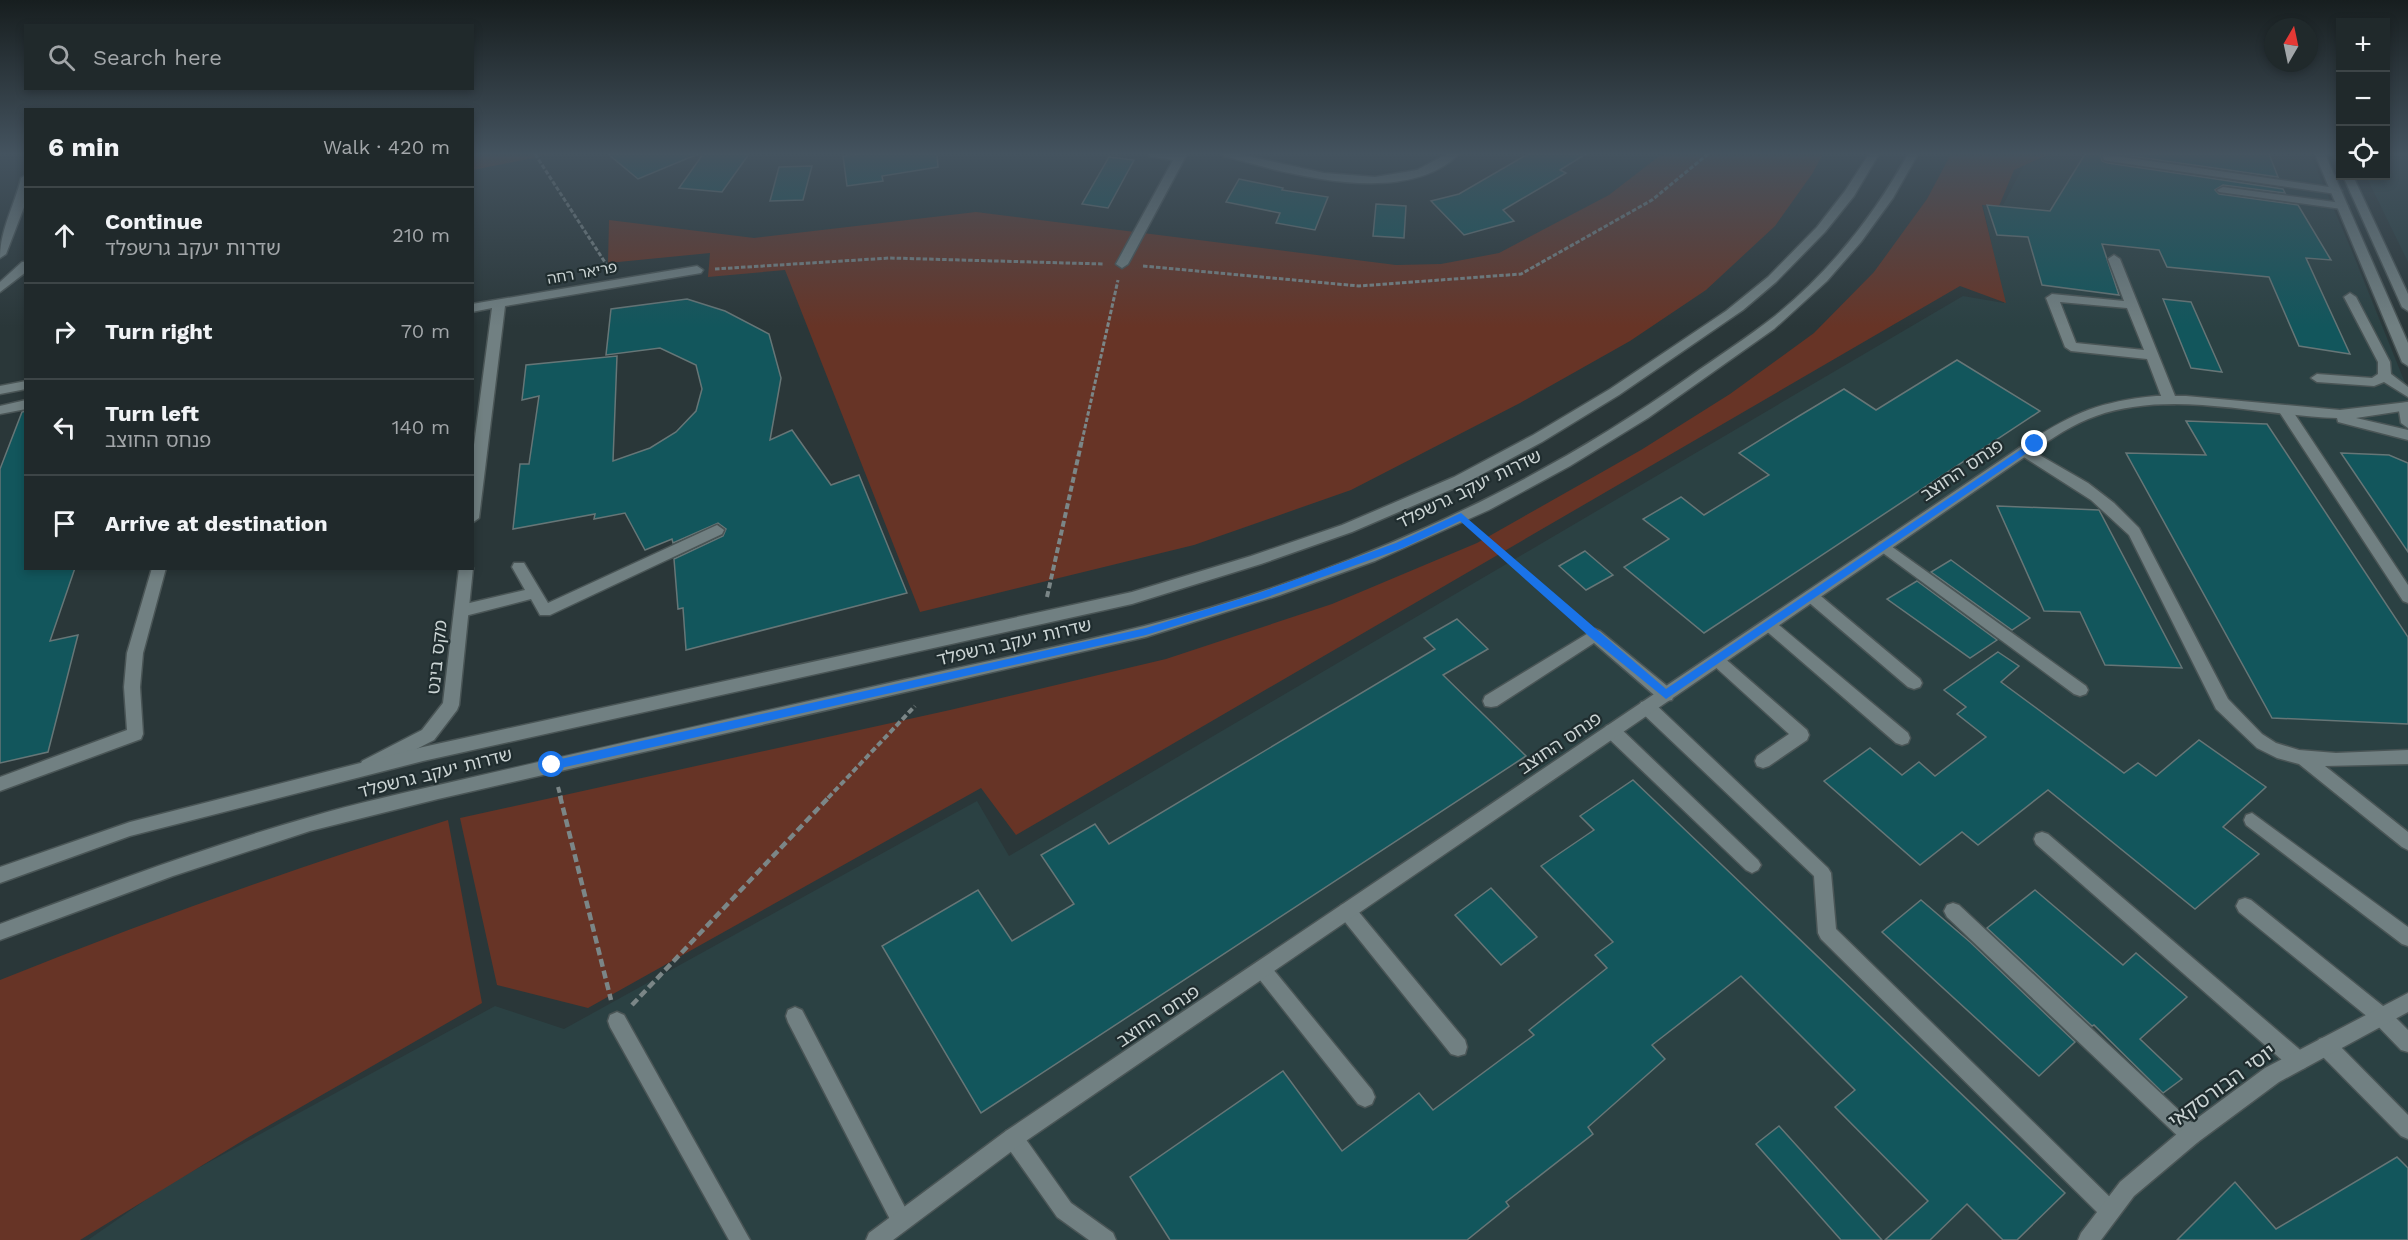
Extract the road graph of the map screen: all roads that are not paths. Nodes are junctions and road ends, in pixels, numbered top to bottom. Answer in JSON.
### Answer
{"nodes":[{"id":1,"x":16,"y":212,"type":"edge"},
{"id":2,"x":1150,"y":212,"type":"edge"},
{"id":3,"x":1835,"y":212,"type":"edge"},
{"id":4,"x":1878,"y":212,"type":"edge"},
{"id":5,"x":2345,"y":212,"type":"edge"},
{"id":6,"x":2364,"y":212,"type":"edge"},
{"id":7,"x":0,"y":254,"type":"edge"},
{"id":8,"x":2114,"y":259,"type":"dead end"},
{"id":9,"x":1122,"y":264,"type":"road end"},
{"id":10,"x":24,"y":267,"type":"edge"},
{"id":11,"x":697,"y":270,"type":"road end"},
{"id":12,"x":0,"y":288,"type":"edge"},
{"id":13,"x":2350,"y":297,"type":"dead end"},
{"id":14,"x":499,"y":303,"type":"junction"},
{"id":15,"x":2132,"y":305,"type":"junction"},
{"id":16,"x":474,"y":308,"type":"edge"},
{"id":17,"x":2408,"y":308,"type":"edge"},
{"id":18,"x":2152,"y":355,"type":"junction"},
{"id":19,"x":2408,"y":362,"type":"edge"},
{"id":20,"x":2385,"y":376,"type":"junction"},
{"id":21,"x":2318,"y":378,"type":"dead end"},
{"id":22,"x":24,"y":385,"type":"edge"},
{"id":23,"x":0,"y":390,"type":"edge"},
{"id":24,"x":2408,"y":393,"type":"edge"},
{"id":25,"x":2170,"y":401,"type":"junction"},
{"id":26,"x":24,"y":404,"type":"edge"},
{"id":27,"x":2408,"y":406,"type":"edge"},
{"id":28,"x":0,"y":410,"type":"edge"},
{"id":29,"x":2285,"y":410,"type":"junction"},
{"id":30,"x":2310,"y":412,"type":"junction"},
{"id":31,"x":2408,"y":423,"type":"edge"},
{"id":32,"x":2408,"y":435,"type":"edge"},
{"id":33,"x":2024,"y":451,"type":"junction"},
{"id":34,"x":474,"y":502,"type":"edge"},
{"id":35,"x":717,"y":530,"type":"dead end"},
{"id":36,"x":1884,"y":546,"type":"junction"},
{"id":37,"x":519,"y":567,"type":"dead end"},
{"id":38,"x":158,"y":570,"type":"edge"},
{"id":39,"x":466,"y":570,"type":"edge"},
{"id":40,"x":534,"y":593,"type":"junction"},
{"id":41,"x":1811,"y":596,"type":"junction"},
{"id":42,"x":2408,"y":597,"type":"edge"},
{"id":43,"x":461,"y":611,"type":"junction"},
{"id":44,"x":1769,"y":625,"type":"junction"},
{"id":45,"x":1717,"y":660,"type":"junction"},
{"id":46,"x":1914,"y":683,"type":"dead end"},
{"id":47,"x":2080,"y":690,"type":"dead end"},
{"id":48,"x":1666,"y":695,"type":"junction"},
{"id":49,"x":1491,"y":701,"type":"dead end"},
{"id":50,"x":1647,"y":707,"type":"junction"},
{"id":51,"x":1612,"y":731,"type":"junction"},
{"id":52,"x":1902,"y":738,"type":"dead end"},
{"id":53,"x":2408,"y":757,"type":"edge"},
{"id":54,"x":2303,"y":759,"type":"junction"},
{"id":55,"x":1762,"y":761,"type":"dead end"},
{"id":56,"x":358,"y":771,"type":"junction"},
{"id":57,"x":0,"y":784,"type":"edge"},
{"id":58,"x":2252,"y":820,"type":"dead end"},
{"id":59,"x":2042,"y":839,"type":"dead end"},
{"id":60,"x":2408,"y":842,"type":"edge"},
{"id":61,"x":1752,"y":866,"type":"dead end"},
{"id":62,"x":0,"y":875,"type":"edge"},
{"id":63,"x":2244,"y":906,"type":"dead end"},
{"id":64,"x":1347,"y":911,"type":"junction"},
{"id":65,"x":1953,"y":911,"type":"dead end"},
{"id":66,"x":0,"y":932,"type":"edge"},
{"id":67,"x":2408,"y":938,"type":"edge"},
{"id":68,"x":1262,"y":969,"type":"junction"},
{"id":69,"x":2408,"y":1002,"type":"edge"},
{"id":70,"x":795,"y":1016,"type":"dead end"},
{"id":71,"x":2381,"y":1016,"type":"junction"},
{"id":72,"x":616,"y":1021,"type":"road end"},
{"id":73,"x":2408,"y":1043,"type":"edge"},
{"id":74,"x":2326,"y":1046,"type":"junction"},
{"id":75,"x":1458,"y":1047,"type":"dead end"},
{"id":76,"x":2298,"y":1061,"type":"junction"},
{"id":77,"x":1365,"y":1097,"type":"dead end"},
{"id":78,"x":2408,"y":1129,"type":"edge"},
{"id":79,"x":2191,"y":1135,"type":"junction"},
{"id":80,"x":1013,"y":1138,"type":"junction"},
{"id":81,"x":2110,"y":1211,"type":"junction"},
{"id":82,"x":902,"y":1220,"type":"junction"},
{"id":83,"x":2097,"y":1236,"type":"edge"},
{"id":84,"x":740,"y":1240,"type":"edge"},
{"id":85,"x":876,"y":1240,"type":"edge"},
{"id":86,"x":1106,"y":1240,"type":"edge"}],
"edges":[{"from":1,"to":7,"type":"main road"},
{"from":2,"to":9,"type":"main road"},
{"from":3,"to":56,"type":"main road","name":"שדרות יעקב גרשפלד"},
{"from":4,"to":66,"type":"main road","name":"שדרות יעקב גרשפלד"},
{"from":5,"to":19,"type":"main road"},
{"from":6,"to":17,"type":"main road"},
{"from":8,"to":15,"type":"main road"},
{"from":10,"to":12,"type":"main road"},
{"from":11,"to":14,"type":"main road","name":"פריאר רחה"},
{"from":13,"to":20,"type":"main road"},
{"from":14,"to":16,"type":"main road","name":"פריאר רחה"},
{"from":14,"to":34,"type":"main road"},
{"from":15,"to":18,"type":"main road"},
{"from":15,"to":18,"type":"main road"},
{"from":18,"to":25,"type":"main road"},
{"from":20,"to":21,"type":"main road"},
{"from":20,"to":24,"type":"main road"},
{"from":22,"to":23,"type":"main road"},
{"from":25,"to":29,"type":"main road","name":"פנחס החוצב"},
{"from":25,"to":33,"type":"main road","name":"פנחס החוצב"},
{"from":26,"to":28,"type":"main road"},
{"from":27,"to":30,"type":"main road","name":"פנחס החוצב"},
{"from":27,"to":31,"type":"main road"},
{"from":29,"to":30,"type":"main road","name":"פנחס החוצב"},
{"from":29,"to":42,"type":"main road"},
{"from":30,"to":32,"type":"main road","name":"פנחס החוצב"},
{"from":33,"to":36,"type":"main road","name":"פנחס החוצב"},
{"from":33,"to":54,"type":"main road"},
{"from":35,"to":40,"type":"main road"},
{"from":36,"to":41,"type":"main road","name":"פנחס החוצב"},
{"from":36,"to":47,"type":"main road"},
{"from":37,"to":40,"type":"main road"},
{"from":38,"to":57,"type":"main road"},
{"from":39,"to":43,"type":"main road","name":"מקס בינט"},
{"from":40,"to":43,"type":"main road"},
{"from":41,"to":44,"type":"main road","name":"פנחס החוצב"},
{"from":41,"to":46,"type":"main road"},
{"from":43,"to":56,"type":"main road","name":"מקס בינט"},
{"from":44,"to":45,"type":"main road","name":"פנחס החוצב"},
{"from":44,"to":52,"type":"main road"},
{"from":45,"to":48,"type":"main road","name":"פנחס החוצב"},
{"from":45,"to":55,"type":"main road"},
{"from":48,"to":49,"type":"main road"},
{"from":48,"to":50,"type":"main road","name":"פנחס החוצב"},
{"from":50,"to":51,"type":"main road","name":"פנחס החוצב"},
{"from":50,"to":81,"type":"main road"},
{"from":51,"to":61,"type":"main road"},
{"from":51,"to":64,"type":"main road","name":"פנחס החוצב"},
{"from":53,"to":54,"type":"main road"},
{"from":54,"to":60,"type":"main road"},
{"from":56,"to":62,"type":"main road","name":"שדרות יעקב גרשפלד"},
{"from":58,"to":67,"type":"main road"},
{"from":59,"to":76,"type":"main road"},
{"from":63,"to":71,"type":"main road"},
{"from":64,"to":68,"type":"main road","name":"פנחס החוצב"},
{"from":64,"to":75,"type":"main road"},
{"from":65,"to":79,"type":"main road"},
{"from":68,"to":77,"type":"main road"},
{"from":68,"to":80,"type":"main road","name":"פנחס החוצב"},
{"from":69,"to":71,"type":"main road","name":"יוסי הבורסקאי"},
{"from":70,"to":82,"type":"main road"},
{"from":71,"to":73,"type":"main road"},
{"from":71,"to":74,"type":"main road","name":"יוסי הבורסקאי"},
{"from":72,"to":84,"type":"main road"},
{"from":74,"to":76,"type":"main road","name":"יוסי הבורסקאי"},
{"from":74,"to":78,"type":"main road"},
{"from":76,"to":79,"type":"main road","name":"יוסי הבורסקאי"},
{"from":79,"to":81,"type":"main road","name":"יוסי הבורסקאי"},
{"from":80,"to":82,"type":"main road","name":"פנחס החוצב"},
{"from":80,"to":86,"type":"main road"},
{"from":81,"to":83,"type":"main road","name":"יוסי הבורסקאי"},
{"from":82,"to":85,"type":"main road","name":"פנחס החוצב"}]}
